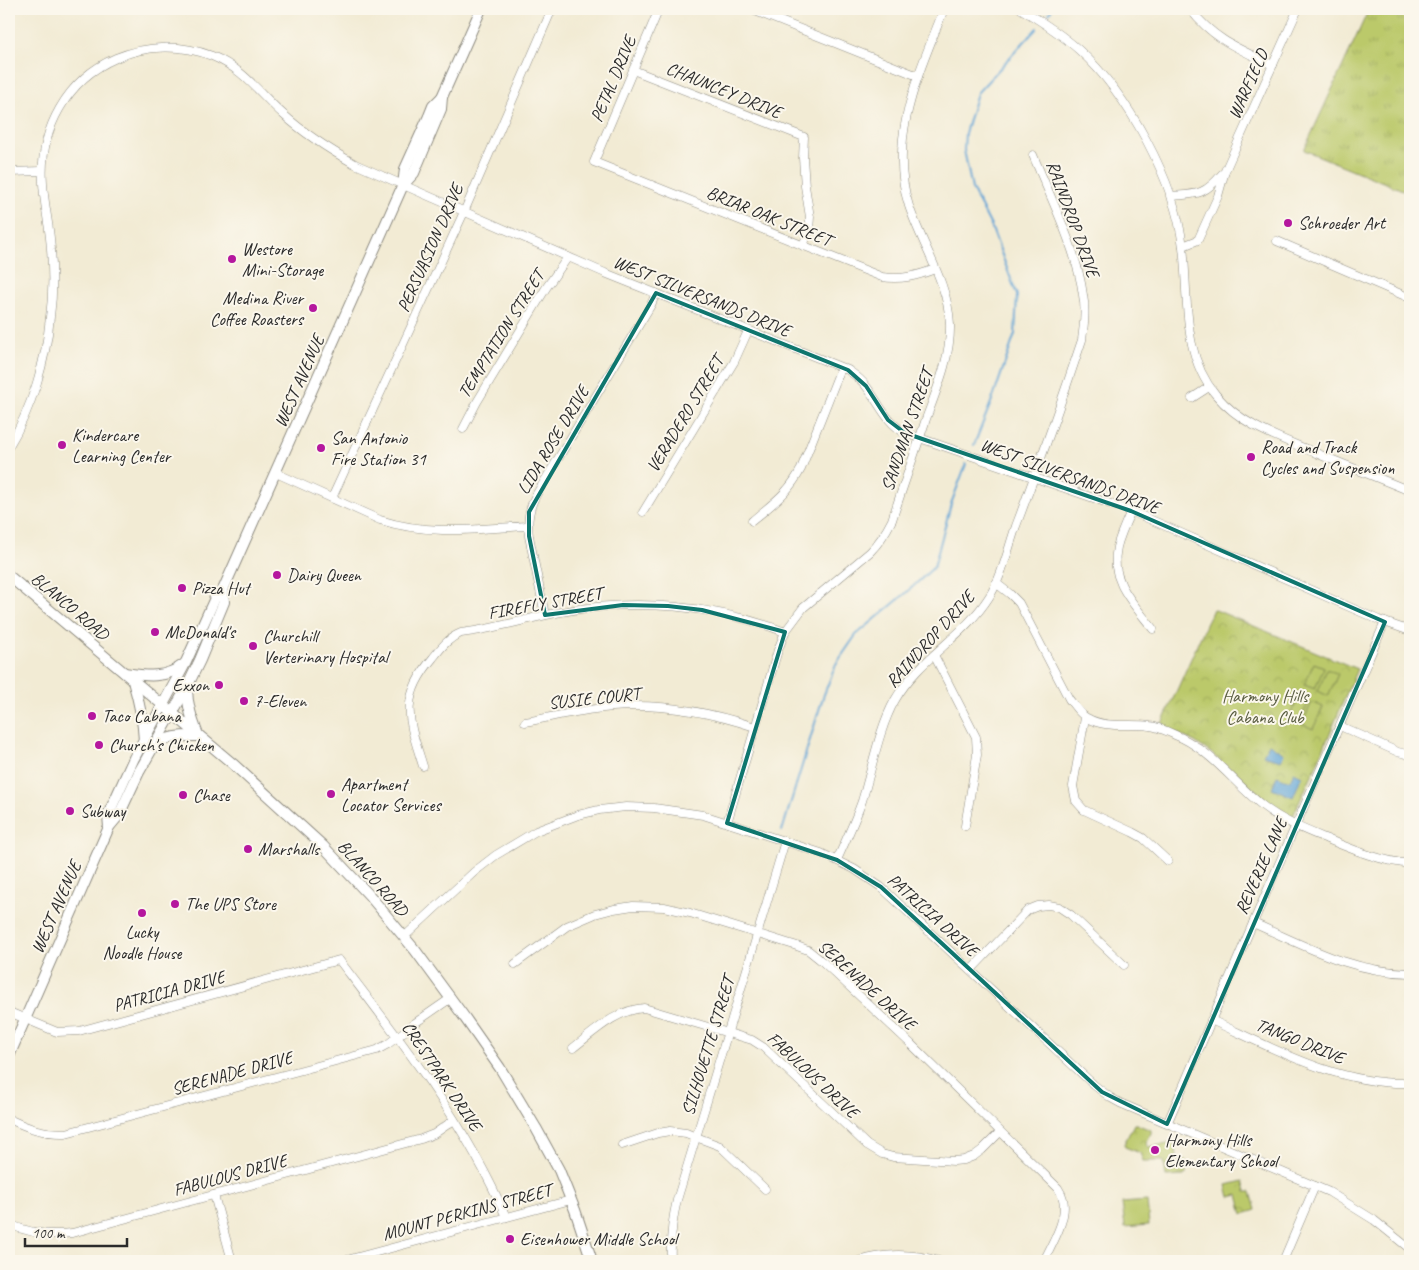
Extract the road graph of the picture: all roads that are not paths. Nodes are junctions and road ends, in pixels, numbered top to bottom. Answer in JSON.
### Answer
{"nodes":[{"id":1,"x":481,"y":9,"type":"edge"},
{"id":2,"x":552,"y":9,"type":"edge"},
{"id":3,"x":659,"y":9,"type":"edge"},
{"id":4,"x":750,"y":9,"type":"edge"},
{"id":5,"x":944,"y":9,"type":"edge"},
{"id":6,"x":1021,"y":9,"type":"edge"},
{"id":7,"x":1190,"y":9,"type":"edge"},
{"id":8,"x":1298,"y":9,"type":"edge"},
{"id":9,"x":1273,"y":65,"type":"junction"},
{"id":10,"x":633,"y":70,"type":"junction"},
{"id":11,"x":918,"y":76,"type":"junction"},
{"id":12,"x":1033,"y":155,"type":"dead end"},
{"id":13,"x":594,"y":162,"type":"joint"},
{"id":14,"x":42,"y":171,"type":"junction"},
{"id":15,"x":1225,"y":171,"type":"junction"},
{"id":16,"x":9,"y":172,"type":"edge"},
{"id":17,"x":403,"y":185,"type":"junction"},
{"id":18,"x":1170,"y":196,"type":"junction"},
{"id":19,"x":464,"y":212,"type":"junction"},
{"id":20,"x":1277,"y":241,"type":"dead end"},
{"id":21,"x":803,"y":246,"type":"junction"},
{"id":22,"x":1183,"y":246,"type":"junction"},
{"id":23,"x":568,"y":257,"type":"junction"},
{"id":24,"x":935,"y":269,"type":"junction"},
{"id":25,"x":656,"y":293,"type":"junction"},
{"id":26,"x":1410,"y":298,"type":"edge"},
{"id":27,"x":748,"y":331,"type":"junction"},
{"id":28,"x":841,"y":368,"type":"junction"},
{"id":29,"x":1209,"y":387,"type":"junction"},
{"id":30,"x":1192,"y":398,"type":"dead end"},
{"id":31,"x":463,"y":429,"type":"dead end"},
{"id":32,"x":920,"y":439,"type":"junction"},
{"id":33,"x":9,"y":446,"type":"edge"},
{"id":34,"x":276,"y":473,"type":"junction"},
{"id":35,"x":1034,"y":478,"type":"junction"},
{"id":36,"x":1410,"y":491,"type":"edge"},
{"id":37,"x":332,"y":498,"type":"junction"},
{"id":38,"x":1131,"y":511,"type":"junction"},
{"id":39,"x":643,"y":512,"type":"dead end"},
{"id":40,"x":752,"y":521,"type":"dead end"},
{"id":41,"x":528,"y":526,"type":"junction"},
{"id":42,"x":9,"y":576,"type":"edge"},
{"id":43,"x":996,"y":583,"type":"junction"},
{"id":44,"x":223,"y":590,"type":"junction"},
{"id":45,"x":545,"y":615,"type":"junction"},
{"id":46,"x":1386,"y":622,"type":"junction"},
{"id":47,"x":1153,"y":629,"type":"dead end"},
{"id":48,"x":1410,"y":631,"type":"edge"},
{"id":49,"x":785,"y":632,"type":"junction"},
{"id":50,"x":934,"y":655,"type":"junction"},
{"id":51,"x":186,"y":662,"type":"junction"},
{"id":52,"x":124,"y":673,"type":"junction"},
{"id":53,"x":133,"y":680,"type":"junction"},
{"id":54,"x":187,"y":687,"type":"junction"},
{"id":55,"x":163,"y":706,"type":"junction"},
{"id":56,"x":172,"y":713,"type":"junction"},
{"id":57,"x":1085,"y":718,"type":"junction"},
{"id":58,"x":525,"y":722,"type":"dead end"},
{"id":59,"x":1340,"y":726,"type":"junction"},
{"id":60,"x":754,"y":727,"type":"junction"},
{"id":61,"x":199,"y":736,"type":"junction"},
{"id":62,"x":144,"y":741,"type":"junction"},
{"id":63,"x":152,"y":748,"type":"junction"},
{"id":64,"x":1410,"y":756,"type":"edge"},
{"id":65,"x":423,"y":766,"type":"dead end"},
{"id":66,"x":727,"y":823,"type":"junction"},
{"id":67,"x":965,"y":826,"type":"dead end"},
{"id":68,"x":1296,"y":826,"type":"junction"},
{"id":69,"x":109,"y":827,"type":"junction"},
{"id":70,"x":785,"y":841,"type":"junction"},
{"id":71,"x":836,"y":860,"type":"junction"},
{"id":72,"x":1168,"y":861,"type":"dead end"},
{"id":73,"x":1410,"y":864,"type":"edge"},
{"id":74,"x":1253,"y":922,"type":"junction"},
{"id":75,"x":758,"y":934,"type":"junction"},
{"id":76,"x":404,"y":937,"type":"junction"},
{"id":77,"x":340,"y":960,"type":"joint"},
{"id":78,"x":515,"y":964,"type":"dead end"},
{"id":79,"x":1124,"y":965,"type":"dead end"},
{"id":80,"x":971,"y":970,"type":"junction"},
{"id":81,"x":1410,"y":972,"type":"edge"},
{"id":82,"x":451,"y":998,"type":"junction"},
{"id":83,"x":9,"y":1012,"type":"edge"},
{"id":84,"x":24,"y":1019,"type":"junction"},
{"id":85,"x":1211,"y":1020,"type":"junction"},
{"id":86,"x":727,"y":1032,"type":"junction"},
{"id":87,"x":398,"y":1036,"type":"junction"},
{"id":88,"x":573,"y":1048,"type":"dead end"},
{"id":89,"x":9,"y":1056,"type":"edge"},
{"id":90,"x":1410,"y":1082,"type":"edge"},
{"id":91,"x":9,"y":1119,"type":"edge"},
{"id":92,"x":454,"y":1120,"type":"junction"},
{"id":93,"x":1167,"y":1124,"type":"junction"},
{"id":94,"x":1000,"y":1132,"type":"junction"},
{"id":95,"x":696,"y":1136,"type":"junction"},
{"id":96,"x":622,"y":1146,"type":"dead end"},
{"id":97,"x":1315,"y":1186,"type":"junction"},
{"id":98,"x":765,"y":1188,"type":"dead end"},
{"id":99,"x":214,"y":1194,"type":"junction"},
{"id":100,"x":571,"y":1200,"type":"junction"},
{"id":101,"x":506,"y":1217,"type":"junction"},
{"id":102,"x":9,"y":1224,"type":"edge"},
{"id":103,"x":1410,"y":1248,"type":"edge"},
{"id":104,"x":232,"y":1261,"type":"edge"},
{"id":105,"x":343,"y":1261,"type":"edge"},
{"id":106,"x":592,"y":1261,"type":"edge"},
{"id":107,"x":671,"y":1261,"type":"edge"},
{"id":108,"x":858,"y":1261,"type":"edge"},
{"id":109,"x":939,"y":1261,"type":"edge"},
{"id":110,"x":1044,"y":1261,"type":"edge"},
{"id":111,"x":1284,"y":1261,"type":"edge"}],
"edges":[{"from":1,"to":17,"type":"main road","name":"WEST AVENUE"},
{"from":2,"to":19,"type":"street","name":"PERSUASION DRIVE"},
{"from":3,"to":10,"type":"street","name":"PETAL DRIVE"},
{"from":4,"to":11,"type":"street"},
{"from":5,"to":11,"type":"street","name":"SANDMAN STREET"},
{"from":6,"to":18,"type":"street"},
{"from":7,"to":9,"type":"street"},
{"from":8,"to":9,"type":"street","name":"WARFIELD"},
{"from":9,"to":15,"type":"street","name":"WARFIELD"},
{"from":10,"to":13,"type":"street","name":"PETAL DRIVE"},
{"from":10,"to":21,"type":"street","name":"CHAUNCEY DRIVE"},
{"from":11,"to":24,"type":"street","name":"SANDMAN STREET"},
{"from":12,"to":35,"type":"street","name":"RAINDROP DRIVE"},
{"from":13,"to":21,"type":"street","name":"BRIAR OAK STREET"},
{"from":14,"to":16,"type":"street"},
{"from":14,"to":17,"type":"street","name":"WEST SILVERSANDS DRIVE"},
{"from":14,"to":33,"type":"street","name":"WEST SILVERSANDS DRIVE"},
{"from":15,"to":18,"type":"street","name":"WARFIELD"},
{"from":15,"to":22,"type":"street","name":"WARFIELD"},
{"from":17,"to":19,"type":"street","name":"WEST SILVERSANDS DRIVE"},
{"from":17,"to":34,"type":"main road","name":"WEST AVENUE"},
{"from":18,"to":22,"type":"street"},
{"from":19,"to":23,"type":"street","name":"WEST SILVERSANDS DRIVE"},
{"from":19,"to":37,"type":"street","name":"PERSUASION DRIVE"},
{"from":20,"to":26,"type":"street"},
{"from":21,"to":24,"type":"street","name":"BRIAR OAK STREET"},
{"from":22,"to":29,"type":"street"},
{"from":23,"to":25,"type":"street","name":"WEST SILVERSANDS DRIVE"},
{"from":23,"to":31,"type":"street","name":"TEMPTATION STREET"},
{"from":24,"to":32,"type":"street","name":"SANDMAN STREET"},
{"from":25,"to":27,"type":"street","name":"WEST SILVERSANDS DRIVE"},
{"from":25,"to":41,"type":"street","name":"LIDA ROSE DRIVE"},
{"from":27,"to":28,"type":"street","name":"WEST SILVERSANDS DRIVE"},
{"from":27,"to":39,"type":"street","name":"VERADERO STREET"},
{"from":28,"to":32,"type":"street","name":"WEST SILVERSANDS DRIVE"},
{"from":28,"to":40,"type":"street"},
{"from":29,"to":30,"type":"street"},
{"from":29,"to":36,"type":"street"},
{"from":32,"to":35,"type":"street","name":"WEST SILVERSANDS DRIVE"},
{"from":32,"to":49,"type":"street","name":"SANDMAN STREET"},
{"from":34,"to":37,"type":"street"},
{"from":34,"to":44,"type":"main road","name":"WEST AVENUE"},
{"from":35,"to":38,"type":"street","name":"WEST SILVERSANDS DRIVE"},
{"from":35,"to":43,"type":"street","name":"RAINDROP DRIVE"},
{"from":37,"to":41,"type":"street"},
{"from":38,"to":46,"type":"street","name":"WEST SILVERSANDS DRIVE"},
{"from":38,"to":47,"type":"street"},
{"from":41,"to":45,"type":"street","name":"LIDA ROSE DRIVE"},
{"from":42,"to":52,"type":"main road","name":"BLANCO ROAD"},
{"from":43,"to":50,"type":"street","name":"RAINDROP DRIVE"},
{"from":43,"to":57,"type":"street"},
{"from":44,"to":51,"type":"main road","name":"WEST AVENUE"},
{"from":44,"to":54,"type":"main road","name":"WEST AVENUE"},
{"from":45,"to":49,"type":"street","name":"FIREFLY STREET"},
{"from":45,"to":65,"type":"street","name":"FIREFLY STREET"},
{"from":46,"to":48,"type":"street","name":"WEST SILVERSANDS DRIVE"},
{"from":46,"to":59,"type":"street","name":"REVERIE LANE"},
{"from":49,"to":60,"type":"street","name":"SANDMAN STREET"},
{"from":50,"to":67,"type":"street"},
{"from":50,"to":71,"type":"street","name":"RAINDROP DRIVE"},
{"from":51,"to":52,"type":"main road"},
{"from":51,"to":55,"type":"main road","name":"WEST AVENUE"},
{"from":52,"to":53,"type":"main road","name":"BLANCO ROAD"},
{"from":53,"to":55,"type":"main road","name":"BLANCO ROAD"},
{"from":53,"to":62,"type":"main road"},
{"from":54,"to":56,"type":"main road","name":"WEST AVENUE"},
{"from":54,"to":61,"type":"main road"},
{"from":55,"to":56,"type":"main road","name":"BLANCO ROAD"},
{"from":55,"to":62,"type":"main road","name":"WEST AVENUE"},
{"from":56,"to":61,"type":"main road","name":"BLANCO ROAD"},
{"from":56,"to":63,"type":"main road","name":"WEST AVENUE"},
{"from":57,"to":68,"type":"street"},
{"from":57,"to":72,"type":"street"},
{"from":58,"to":60,"type":"street","name":"SUSIE COURT"},
{"from":59,"to":64,"type":"street"},
{"from":59,"to":68,"type":"street","name":"REVERIE LANE"},
{"from":60,"to":66,"type":"street","name":"SANDMAN STREET"},
{"from":61,"to":63,"type":"main road"},
{"from":61,"to":76,"type":"main road","name":"BLANCO ROAD"},
{"from":62,"to":69,"type":"main road","name":"WEST AVENUE"},
{"from":63,"to":69,"type":"main road","name":"WEST AVENUE"},
{"from":66,"to":70,"type":"street","name":"PATRICIA DRIVE"},
{"from":66,"to":76,"type":"street","name":"PATRICIA DRIVE"},
{"from":68,"to":73,"type":"street"},
{"from":68,"to":74,"type":"street","name":"REVERIE LANE"},
{"from":69,"to":84,"type":"main road","name":"WEST AVENUE"},
{"from":70,"to":71,"type":"street","name":"PATRICIA DRIVE"},
{"from":70,"to":75,"type":"street","name":"SILHOUETTE STREET"},
{"from":71,"to":80,"type":"street","name":"PATRICIA DRIVE"},
{"from":74,"to":81,"type":"street"},
{"from":74,"to":85,"type":"street","name":"REVERIE LANE"},
{"from":75,"to":78,"type":"street","name":"SERENADE DRIVE"},
{"from":75,"to":86,"type":"street","name":"SILHOUETTE STREET"},
{"from":75,"to":94,"type":"street","name":"SERENADE DRIVE"},
{"from":76,"to":82,"type":"main road","name":"BLANCO ROAD"},
{"from":77,"to":84,"type":"street","name":"PATRICIA DRIVE"},
{"from":77,"to":87,"type":"street","name":"CRESTPARK DRIVE"},
{"from":79,"to":80,"type":"street"},
{"from":80,"to":93,"type":"street","name":"PATRICIA DRIVE"},
{"from":82,"to":87,"type":"street","name":"SERENADE DRIVE"},
{"from":82,"to":100,"type":"main road","name":"BLANCO ROAD"},
{"from":83,"to":84,"type":"street","name":"PATRICIA DRIVE"},
{"from":84,"to":89,"type":"main road","name":"WEST AVENUE"},
{"from":85,"to":90,"type":"street","name":"TANGO DRIVE"},
{"from":85,"to":93,"type":"street","name":"REVERIE LANE"},
{"from":86,"to":88,"type":"street","name":"FABULOUS DRIVE"},
{"from":86,"to":94,"type":"street","name":"FABULOUS DRIVE"},
{"from":86,"to":95,"type":"street","name":"SILHOUETTE STREET"},
{"from":87,"to":91,"type":"street","name":"SERENADE DRIVE"},
{"from":87,"to":92,"type":"street","name":"CRESTPARK DRIVE"},
{"from":92,"to":99,"type":"street","name":"FABULOUS DRIVE"},
{"from":92,"to":101,"type":"street","name":"CRESTPARK DRIVE"},
{"from":93,"to":97,"type":"street","name":"PATRICIA DRIVE"},
{"from":94,"to":110,"type":"street","name":"SERENADE DRIVE"},
{"from":95,"to":96,"type":"street"},
{"from":95,"to":98,"type":"street"},
{"from":95,"to":107,"type":"street","name":"SILHOUETTE STREET"},
{"from":97,"to":103,"type":"street","name":"PATRICIA DRIVE"},
{"from":97,"to":111,"type":"street"},
{"from":99,"to":102,"type":"street","name":"FABULOUS DRIVE"},
{"from":99,"to":104,"type":"street"},
{"from":100,"to":101,"type":"street","name":"MOUNT PERKINS STREET"},
{"from":100,"to":106,"type":"main road","name":"BLANCO ROAD"},
{"from":101,"to":105,"type":"street","name":"MOUNT PERKINS STREET"},
{"from":108,"to":109,"type":"street"}]}
